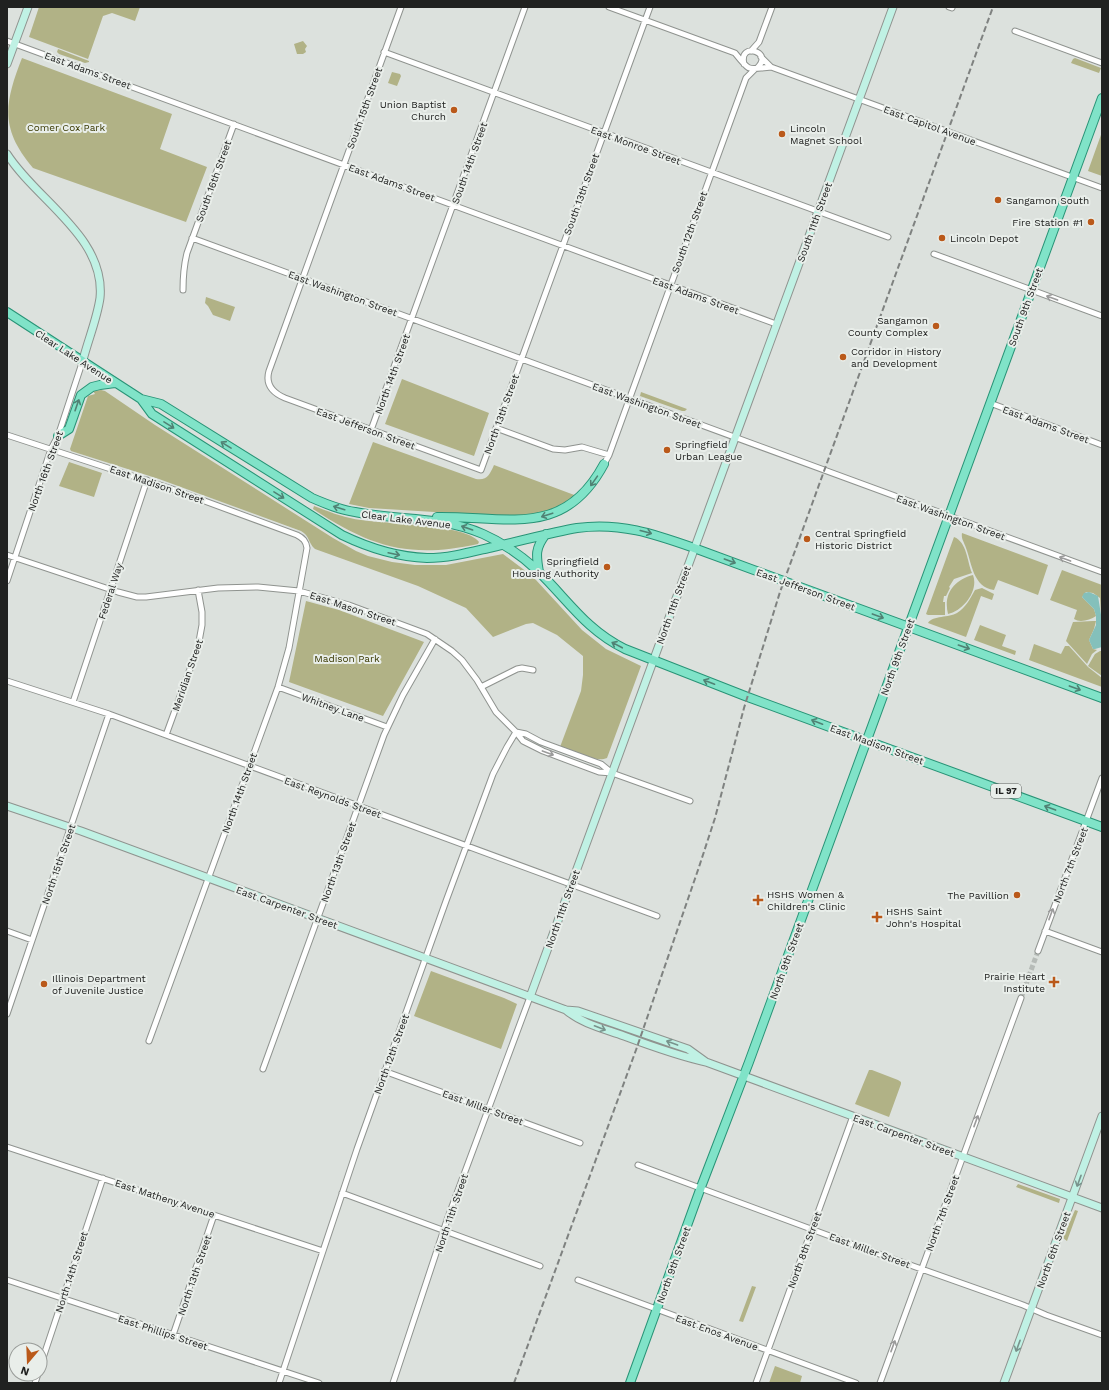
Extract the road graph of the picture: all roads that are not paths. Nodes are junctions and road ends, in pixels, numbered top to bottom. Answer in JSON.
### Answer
{"nodes":[{"id":1,"x":28,"y":7,"type":"edge"},
{"id":2,"x":401,"y":7,"type":"edge"},
{"id":3,"x":525,"y":7,"type":"edge"},
{"id":4,"x":609,"y":7,"type":"edge"},
{"id":5,"x":650,"y":7,"type":"edge"},
{"id":6,"x":772,"y":7,"type":"edge"},
{"id":7,"x":892,"y":7,"type":"edge"},
{"id":8,"x":645,"y":20,"type":"junction"},
{"id":9,"x":1015,"y":31,"type":"dead end"},
{"id":10,"x":7,"y":41,"type":"edge"},
{"id":11,"x":759,"y":42,"type":"junction"},
{"id":12,"x":14,"y":43,"type":"junction"},
{"id":13,"x":750,"y":51,"type":"junction"},
{"id":14,"x":384,"y":52,"type":"junction"},
{"id":15,"x":735,"y":53,"type":"junction"},
{"id":16,"x":761,"y":56,"type":"junction"},
{"id":17,"x":1102,"y":63,"type":"edge"},
{"id":18,"x":7,"y":64,"type":"edge"},
{"id":19,"x":745,"y":66,"type":"junction"},
{"id":20,"x":771,"y":66,"type":"junction"},
{"id":21,"x":756,"y":68,"type":"junction"},
{"id":22,"x":746,"y":78,"type":"junction"},
{"id":23,"x":494,"y":93,"type":"junction"},
{"id":24,"x":1102,"y":98,"type":"edge"},
{"id":25,"x":859,"y":99,"type":"junction"},
{"id":26,"x":234,"y":124,"type":"junction"},
{"id":27,"x":604,"y":133,"type":"junction"},
{"id":28,"x":7,"y":154,"type":"edge"},
{"id":29,"x":343,"y":165,"type":"junction"},
{"id":30,"x":711,"y":172,"type":"junction"},
{"id":31,"x":1073,"y":178,"type":"junction"},
{"id":32,"x":1102,"y":188,"type":"edge"},
{"id":33,"x":453,"y":205,"type":"junction"},
{"id":34,"x":817,"y":212,"type":"junction"},
{"id":35,"x":888,"y":237,"type":"dead end"},
{"id":36,"x":192,"y":238,"type":"junction"},
{"id":37,"x":563,"y":246,"type":"junction"},
{"id":38,"x":934,"y":254,"type":"dead end"},
{"id":39,"x":302,"y":278,"type":"junction"},
{"id":40,"x":670,"y":285,"type":"junction"},
{"id":41,"x":183,"y":290,"type":"dead end"},
{"id":42,"x":1031,"y":290,"type":"junction"},
{"id":43,"x":7,"y":312,"type":"edge"},
{"id":44,"x":1102,"y":316,"type":"edge"},
{"id":45,"x":412,"y":318,"type":"junction"},
{"id":46,"x":776,"y":324,"type":"junction"},
{"id":47,"x":521,"y":359,"type":"junction"},
{"id":48,"x":82,"y":360,"type":"junction"},
{"id":49,"x":115,"y":383,"type":"junction"},
{"id":50,"x":629,"y":398,"type":"junction"},
{"id":51,"x":141,"y":399,"type":"junction"},
{"id":52,"x":990,"y":403,"type":"junction"},
{"id":53,"x":496,"y":428,"type":"junction"},
{"id":54,"x":371,"y":430,"type":"junction"},
{"id":55,"x":7,"y":435,"type":"edge"},
{"id":56,"x":58,"y":436,"type":"junction"},
{"id":57,"x":735,"y":437,"type":"junction"},
{"id":58,"x":1101,"y":442,"type":"edge"},
{"id":59,"x":51,"y":449,"type":"junction"},
{"id":60,"x":609,"y":455,"type":"junction"},
{"id":61,"x":604,"y":464,"type":"joint"},
{"id":62,"x":481,"y":470,"type":"joint"},
{"id":63,"x":147,"y":480,"type":"junction"},
{"id":64,"x":948,"y":516,"type":"junction"},
{"id":65,"x":403,"y":517,"type":"junction"},
{"id":66,"x":546,"y":534,"type":"junction"},
{"id":67,"x":304,"y":540,"type":"joint"},
{"id":68,"x":503,"y":545,"type":"junction"},
{"id":69,"x":694,"y":548,"type":"junction"},
{"id":70,"x":7,"y":554,"type":"edge"},
{"id":71,"x":15,"y":557,"type":"junction"},
{"id":72,"x":539,"y":572,"type":"junction"},
{"id":73,"x":1102,"y":572,"type":"edge"},
{"id":74,"x":7,"y":581,"type":"edge"},
{"id":75,"x":111,"y":590,"type":"junction"},
{"id":76,"x":198,"y":590,"type":"junction"},
{"id":77,"x":299,"y":591,"type":"junction"},
{"id":78,"x":908,"y":627,"type":"junction"},
{"id":79,"x":435,"y":639,"type":"junction"},
{"id":80,"x":653,"y":661,"type":"junction"},
{"id":81,"x":533,"y":670,"type":"dead end"},
{"id":82,"x":7,"y":681,"type":"edge"},
{"id":83,"x":278,"y":687,"type":"junction"},
{"id":84,"x":481,"y":687,"type":"junction"},
{"id":85,"x":1102,"y":698,"type":"edge"},
{"id":86,"x":73,"y":702,"type":"junction"},
{"id":87,"x":109,"y":714,"type":"junction"},
{"id":88,"x":387,"y":727,"type":"junction"},
{"id":89,"x":516,"y":732,"type":"junction"},
{"id":90,"x":166,"y":735,"type":"junction"},
{"id":91,"x":866,"y":740,"type":"junction"},
{"id":92,"x":249,"y":766,"type":"junction"},
{"id":93,"x":612,"y":773,"type":"junction"},
{"id":94,"x":1102,"y":778,"type":"edge"},
{"id":95,"x":690,"y":801,"type":"dead end"},
{"id":96,"x":7,"y":806,"type":"edge"},
{"id":97,"x":359,"y":806,"type":"junction"},
{"id":98,"x":1086,"y":821,"type":"junction"},
{"id":99,"x":70,"y":827,"type":"junction"},
{"id":100,"x":1102,"y":827,"type":"edge"},
{"id":101,"x":466,"y":846,"type":"junction"},
{"id":102,"x":209,"y":878,"type":"junction"},
{"id":103,"x":571,"y":884,"type":"junction"},
{"id":104,"x":657,"y":916,"type":"dead end"},
{"id":105,"x":318,"y":918,"type":"junction"},
{"id":106,"x":1045,"y":931,"type":"junction"},
{"id":107,"x":7,"y":932,"type":"edge"},
{"id":108,"x":32,"y":940,"type":"junction"},
{"id":109,"x":1038,"y":951,"type":"tunnel mouth"},
{"id":110,"x":1102,"y":952,"type":"edge"},
{"id":111,"x":426,"y":958,"type":"junction"},
{"id":112,"x":530,"y":997,"type":"junction"},
{"id":113,"x":1021,"y":998,"type":"tunnel mouth"},
{"id":114,"x":7,"y":1014,"type":"edge"},
{"id":115,"x":149,"y":1041,"type":"dead end"},
{"id":116,"x":263,"y":1069,"type":"dead end"},
{"id":117,"x":384,"y":1071,"type":"junction"},
{"id":118,"x":744,"y":1076,"type":"junction"},
{"id":119,"x":489,"y":1109,"type":"junction"},
{"id":120,"x":853,"y":1116,"type":"junction"},
{"id":121,"x":1102,"y":1116,"type":"edge"},
{"id":122,"x":580,"y":1143,"type":"dead end"},
{"id":123,"x":7,"y":1147,"type":"edge"},
{"id":124,"x":963,"y":1157,"type":"junction"},
{"id":125,"x":638,"y":1165,"type":"dead end"},
{"id":126,"x":103,"y":1178,"type":"junction"},
{"id":127,"x":701,"y":1188,"type":"junction"},
{"id":128,"x":342,"y":1193,"type":"junction"},
{"id":129,"x":1073,"y":1198,"type":"junction"},
{"id":130,"x":1102,"y":1208,"type":"edge"},
{"id":131,"x":214,"y":1214,"type":"junction"},
{"id":132,"x":812,"y":1228,"type":"junction"},
{"id":133,"x":444,"y":1231,"type":"junction"},
{"id":134,"x":323,"y":1251,"type":"junction"},
{"id":135,"x":540,"y":1266,"type":"dead end"},
{"id":136,"x":922,"y":1269,"type":"junction"},
{"id":137,"x":7,"y":1280,"type":"edge"},
{"id":138,"x":578,"y":1280,"type":"dead end"},
{"id":139,"x":62,"y":1298,"type":"junction"},
{"id":140,"x":657,"y":1309,"type":"junction"},
{"id":141,"x":1032,"y":1309,"type":"junction"},
{"id":142,"x":173,"y":1335,"type":"junction"},
{"id":143,"x":1102,"y":1336,"type":"edge"},
{"id":144,"x":48,"y":1342,"type":"edge"},
{"id":145,"x":768,"y":1350,"type":"junction"},
{"id":146,"x":283,"y":1371,"type":"junction"},
{"id":147,"x":279,"y":1383,"type":"edge"},
{"id":148,"x":319,"y":1383,"type":"edge"},
{"id":149,"x":394,"y":1383,"type":"edge"},
{"id":150,"x":630,"y":1383,"type":"edge"},
{"id":151,"x":756,"y":1383,"type":"edge"},
{"id":152,"x":856,"y":1383,"type":"edge"},
{"id":153,"x":880,"y":1383,"type":"edge"},
{"id":154,"x":1004,"y":1383,"type":"edge"}],
"edges":[{"from":1,"to":12,"type":"street"},
{"from":2,"to":14,"type":"street","name":"South 15th Street"},
{"from":3,"to":23,"type":"street","name":"South 14th Street"},
{"from":4,"to":8,"type":"street"},
{"from":5,"to":8,"type":"street","name":"South 13th Street"},
{"from":6,"to":11,"type":"street"},
{"from":7,"to":25,"type":"street","name":"South 11th Street"},
{"from":8,"to":15,"type":"street"},
{"from":8,"to":27,"type":"street","name":"South 13th Street"},
{"from":9,"to":17,"type":"street"},
{"from":10,"to":12,"type":"street","name":"East Adams Street"},
{"from":11,"to":13,"type":"street"},
{"from":11,"to":16,"type":"street"},
{"from":12,"to":18,"type":"street"},
{"from":12,"to":26,"type":"street","name":"East Adams Street"},
{"from":13,"to":15,"type":"street"},
{"from":13,"to":16,"type":"street"},
{"from":13,"to":19,"type":"street"},
{"from":14,"to":23,"type":"street","name":"East Monroe Street"},
{"from":14,"to":29,"type":"street","name":"South 15th Street"},
{"from":15,"to":19,"type":"street"},
{"from":16,"to":20,"type":"street","name":"East Capitol Avenue"},
{"from":16,"to":21,"type":"street"},
{"from":19,"to":21,"type":"street"},
{"from":19,"to":22,"type":"street"},
{"from":20,"to":21,"type":"street"},
{"from":20,"to":25,"type":"street","name":"East Capitol Avenue"},
{"from":21,"to":22,"type":"street","name":"South 12th Street"},
{"from":22,"to":30,"type":"street","name":"South 12th Street"},
{"from":23,"to":27,"type":"street","name":"East Monroe Street"},
{"from":23,"to":33,"type":"street","name":"South 14th Street"},
{"from":24,"to":31,"type":"main road","name":"South 9th Street"},
{"from":25,"to":31,"type":"street","name":"East Capitol Avenue"},
{"from":25,"to":34,"type":"street","name":"South 11th Street"},
{"from":26,"to":29,"type":"street","name":"East Adams Street"},
{"from":26,"to":36,"type":"street","name":"South 16th Street"},
{"from":27,"to":30,"type":"street","name":"East Monroe Street"},
{"from":27,"to":37,"type":"street","name":"South 13th Street"},
{"from":28,"to":48,"type":"street"},
{"from":29,"to":33,"type":"street","name":"East Adams Street"},
{"from":29,"to":39,"type":"street","name":"South 15th Street"},
{"from":30,"to":34,"type":"street","name":"East Monroe Street"},
{"from":30,"to":40,"type":"street","name":"South 12th Street"},
{"from":31,"to":32,"type":"street","name":"East Capitol Avenue"},
{"from":31,"to":42,"type":"main road","name":"South 9th Street"},
{"from":33,"to":37,"type":"street","name":"East Adams Street"},
{"from":33,"to":45,"type":"street","name":"South 14th Street"},
{"from":34,"to":35,"type":"street","name":"East Monroe Street"},
{"from":34,"to":46,"type":"street","name":"South 11th Street"},
{"from":36,"to":39,"type":"street","name":"East Washington Street"},
{"from":36,"to":41,"type":"street"},
{"from":37,"to":40,"type":"street","name":"East Adams Street"},
{"from":37,"to":47,"type":"street","name":"South 13th Street"},
{"from":38,"to":42,"type":"street"},
{"from":39,"to":45,"type":"street","name":"East Washington Street"},
{"from":39,"to":54,"type":"street","name":"East Jefferson Street"},
{"from":40,"to":46,"type":"street","name":"East Adams Street"},
{"from":40,"to":50,"type":"street","name":"South 12th Street"},
{"from":44,"to":42,"type":"street","one_way":true},
{"from":42,"to":52,"type":"main road","name":"South 9th Street"},
{"from":43,"to":48,"type":"main road","name":"Clear Lake Avenue"},
{"from":45,"to":47,"type":"street","name":"East Washington Street"},
{"from":45,"to":54,"type":"street","name":"North 14th Street"},
{"from":46,"to":57,"type":"street","name":"South 11th Street"},
{"from":47,"to":50,"type":"street","name":"East Washington Street"},
{"from":47,"to":53,"type":"street","name":"North 13th Street"},
{"from":48,"to":49,"type":"main road","name":"Clear Lake Avenue"},
{"from":48,"to":56,"type":"street","name":"North 16th Street"},
{"from":49,"to":51,"type":"main road","name":"Clear Lake Avenue"},
{"from":56,"to":49,"type":"main road","one_way":true},
{"from":50,"to":57,"type":"street","name":"East Washington Street"},
{"from":50,"to":60,"type":"street"},
{"from":65,"to":51,"type":"main road","name":"Clear Lake Avenue","one_way":true},
{"from":51,"to":68,"type":"main road","name":"Clear Lake Avenue","one_way":true},
{"from":52,"to":58,"type":"street","name":"East Adams Street"},
{"from":52,"to":64,"type":"main road","name":"South 9th Street"},
{"from":53,"to":60,"type":"street"},
{"from":53,"to":62,"type":"street","name":"North 13th Street"},
{"from":54,"to":62,"type":"street","name":"East Jefferson Street"},
{"from":55,"to":59,"type":"street","name":"East Madison Street"},
{"from":56,"to":59,"type":"street","name":"North 16th Street"},
{"from":57,"to":64,"type":"street","name":"East Washington Street"},
{"from":57,"to":69,"type":"street","name":"North 11th Street"},
{"from":59,"to":63,"type":"street","name":"East Madison Street"},
{"from":59,"to":71,"type":"street","name":"North 16th Street"},
{"from":60,"to":61,"type":"street"},
{"from":61,"to":65,"type":"main road","one_way":true},
{"from":63,"to":67,"type":"street","name":"East Madison Street"},
{"from":63,"to":75,"type":"street","name":"Federal Way"},
{"from":73,"to":64,"type":"street","name":"East Washington Street","one_way":true},
{"from":64,"to":78,"type":"main road","name":"North 9th Street"},
{"from":68,"to":65,"type":"main road","name":"Clear Lake Avenue","one_way":true},
{"from":66,"to":68,"type":"main road","name":"East Jefferson Street"},
{"from":66,"to":69,"type":"main road","name":"East Jefferson Street","one_way":true},
{"from":66,"to":72,"type":"main road"},
{"from":67,"to":77,"type":"street","name":"North 14th Street"},
{"from":68,"to":72,"type":"main road","name":"East Madison Street"},
{"from":69,"to":78,"type":"main road","name":"East Jefferson Street","one_way":true},
{"from":69,"to":80,"type":"street","name":"North 11th Street"},
{"from":70,"to":71,"type":"street","name":"East Mason Street"},
{"from":71,"to":74,"type":"street","name":"North 16th Street"},
{"from":71,"to":75,"type":"street","name":"East Mason Street"},
{"from":80,"to":72,"type":"main road","name":"East Madison Street","one_way":true},
{"from":75,"to":76,"type":"street","name":"East Mason Street"},
{"from":75,"to":86,"type":"street","name":"Federal Way"},
{"from":76,"to":77,"type":"street","name":"East Mason Street"},
{"from":76,"to":90,"type":"street","name":"Meridian Street"},
{"from":77,"to":79,"type":"street","name":"East Mason Street"},
{"from":77,"to":83,"type":"street","name":"North 14th Street"},
{"from":78,"to":85,"type":"main road","name":"East Jefferson Street","one_way":true},
{"from":78,"to":91,"type":"main road","name":"North 9th Street"},
{"from":79,"to":84,"type":"street","name":"East Mason Street"},
{"from":79,"to":88,"type":"street","name":"North 13th Street"},
{"from":91,"to":80,"type":"main road","name":"East Madison Street","one_way":true},
{"from":80,"to":93,"type":"street","name":"North 11th Street"},
{"from":81,"to":84,"type":"street"},
{"from":82,"to":86,"type":"street","name":"East Reynolds Street"},
{"from":83,"to":88,"type":"street","name":"Whitney Lane"},
{"from":83,"to":92,"type":"street","name":"North 14th Street"},
{"from":84,"to":89,"type":"street","name":"East Mason Street"},
{"from":86,"to":87,"type":"street","name":"East Reynolds Street"},
{"from":87,"to":90,"type":"street","name":"East Reynolds Street"},
{"from":87,"to":99,"type":"street","name":"North 15th Street"},
{"from":88,"to":97,"type":"street","name":"North 13th Street"},
{"from":89,"to":93,"type":"street","name":"East Mason Street"},
{"from":89,"to":101,"type":"street","name":"North 12th Street"},
{"from":90,"to":92,"type":"street","name":"East Reynolds Street"},
{"from":98,"to":91,"type":"main road","name":"East Madison Street","number":"IL 97","one_way":true},
{"from":91,"to":118,"type":"main road","name":"North 9th Street"},
{"from":92,"to":97,"type":"street","name":"East Reynolds Street"},
{"from":92,"to":102,"type":"street","name":"North 14th Street"},
{"from":93,"to":95,"type":"street","name":"East Mason Street"},
{"from":93,"to":103,"type":"street","name":"North 11th Street"},
{"from":94,"to":98,"type":"street","name":"North 7th Street"},
{"from":96,"to":99,"type":"street","name":"East Carpenter Street"},
{"from":97,"to":101,"type":"street","name":"East Reynolds Street"},
{"from":97,"to":105,"type":"street","name":"North 13th Street"},
{"from":98,"to":100,"type":"main road","name":"East Madison Street","number":"IL 97"},
{"from":106,"to":98,"type":"street","name":"North 7th Street","one_way":true},
{"from":99,"to":102,"type":"street","name":"East Carpenter Street"},
{"from":99,"to":108,"type":"street","name":"North 15th Street"},
{"from":101,"to":103,"type":"street","name":"East Reynolds Street"},
{"from":101,"to":111,"type":"street","name":"North 12th Street"},
{"from":102,"to":105,"type":"street","name":"East Carpenter Street"},
{"from":102,"to":115,"type":"street","name":"North 14th Street"},
{"from":103,"to":104,"type":"street","name":"East Reynolds Street"},
{"from":103,"to":112,"type":"street","name":"North 11th Street"},
{"from":105,"to":111,"type":"street","name":"East Carpenter Street"},
{"from":105,"to":116,"type":"street","name":"North 13th Street"},
{"from":106,"to":109,"type":"street","name":"North 7th Street"},
{"from":106,"to":110,"type":"street"},
{"from":107,"to":108,"type":"street"},
{"from":108,"to":114,"type":"street","name":"North 15th Street"},
{"from":111,"to":112,"type":"street","name":"East Carpenter Street"},
{"from":111,"to":117,"type":"street","name":"North 12th Street"},
{"from":112,"to":118,"type":"street","name":"East Carpenter Street"},
{"from":112,"to":119,"type":"street","name":"North 11th Street"},
{"from":124,"to":113,"type":"street","name":"North 7th Street","one_way":true},
{"from":117,"to":119,"type":"street","name":"East Miller Street"},
{"from":117,"to":128,"type":"street","name":"North 12th Street"},
{"from":118,"to":120,"type":"street","name":"East Carpenter Street"},
{"from":118,"to":127,"type":"main road","name":"North 9th Street"},
{"from":119,"to":122,"type":"street","name":"East Miller Street"},
{"from":119,"to":133,"type":"street","name":"North 11th Street"},
{"from":120,"to":124,"type":"street","name":"East Carpenter Street"},
{"from":120,"to":132,"type":"street","name":"North 8th Street"},
{"from":121,"to":129,"type":"street","name":"North 6th Street","one_way":true},
{"from":123,"to":126,"type":"street","name":"East Matheny Avenue"},
{"from":124,"to":129,"type":"street","name":"East Carpenter Street"},
{"from":124,"to":136,"type":"street","name":"North 7th Street"},
{"from":125,"to":127,"type":"street","name":"East Miller Street"},
{"from":126,"to":131,"type":"street","name":"East Matheny Avenue"},
{"from":126,"to":139,"type":"street","name":"North 14th Street"},
{"from":127,"to":132,"type":"street","name":"East Miller Street"},
{"from":127,"to":140,"type":"main road","name":"North 9th Street"},
{"from":128,"to":133,"type":"street"},
{"from":128,"to":134,"type":"street","name":"North 12th Street"},
{"from":129,"to":130,"type":"street","name":"East Carpenter Street"},
{"from":129,"to":141,"type":"street","name":"North 6th Street"},
{"from":131,"to":134,"type":"street","name":"East Matheny Avenue"},
{"from":131,"to":142,"type":"street","name":"North 13th Street"},
{"from":132,"to":136,"type":"street","name":"East Miller Street"},
{"from":132,"to":145,"type":"street","name":"North 8th Street"},
{"from":133,"to":135,"type":"street"},
{"from":133,"to":149,"type":"street","name":"North 11th Street"},
{"from":134,"to":146,"type":"street","name":"North 12th Street"},
{"from":136,"to":141,"type":"street","name":"East Miller Street"},
{"from":153,"to":136,"type":"street","name":"North 7th Street","one_way":true},
{"from":137,"to":139,"type":"street","name":"East Phillips Street"},
{"from":138,"to":140,"type":"street","name":"East Enos Avenue"},
{"from":139,"to":142,"type":"street","name":"East Phillips Street"},
{"from":139,"to":144,"type":"street","name":"North 14th Street"},
{"from":140,"to":145,"type":"street","name":"East Enos Avenue"},
{"from":140,"to":150,"type":"main road","name":"North 9th Street"},
{"from":141,"to":143,"type":"street","name":"East Miller Street"},
{"from":141,"to":154,"type":"street","name":"North 6th Street","one_way":true},
{"from":142,"to":146,"type":"street","name":"East Phillips Street"},
{"from":145,"to":151,"type":"street","name":"North 8th Street"},
{"from":145,"to":152,"type":"street","name":"East Enos Avenue"},
{"from":146,"to":147,"type":"street","name":"North 12th Street"},
{"from":146,"to":148,"type":"street","name":"East Phillips Street"}]}
